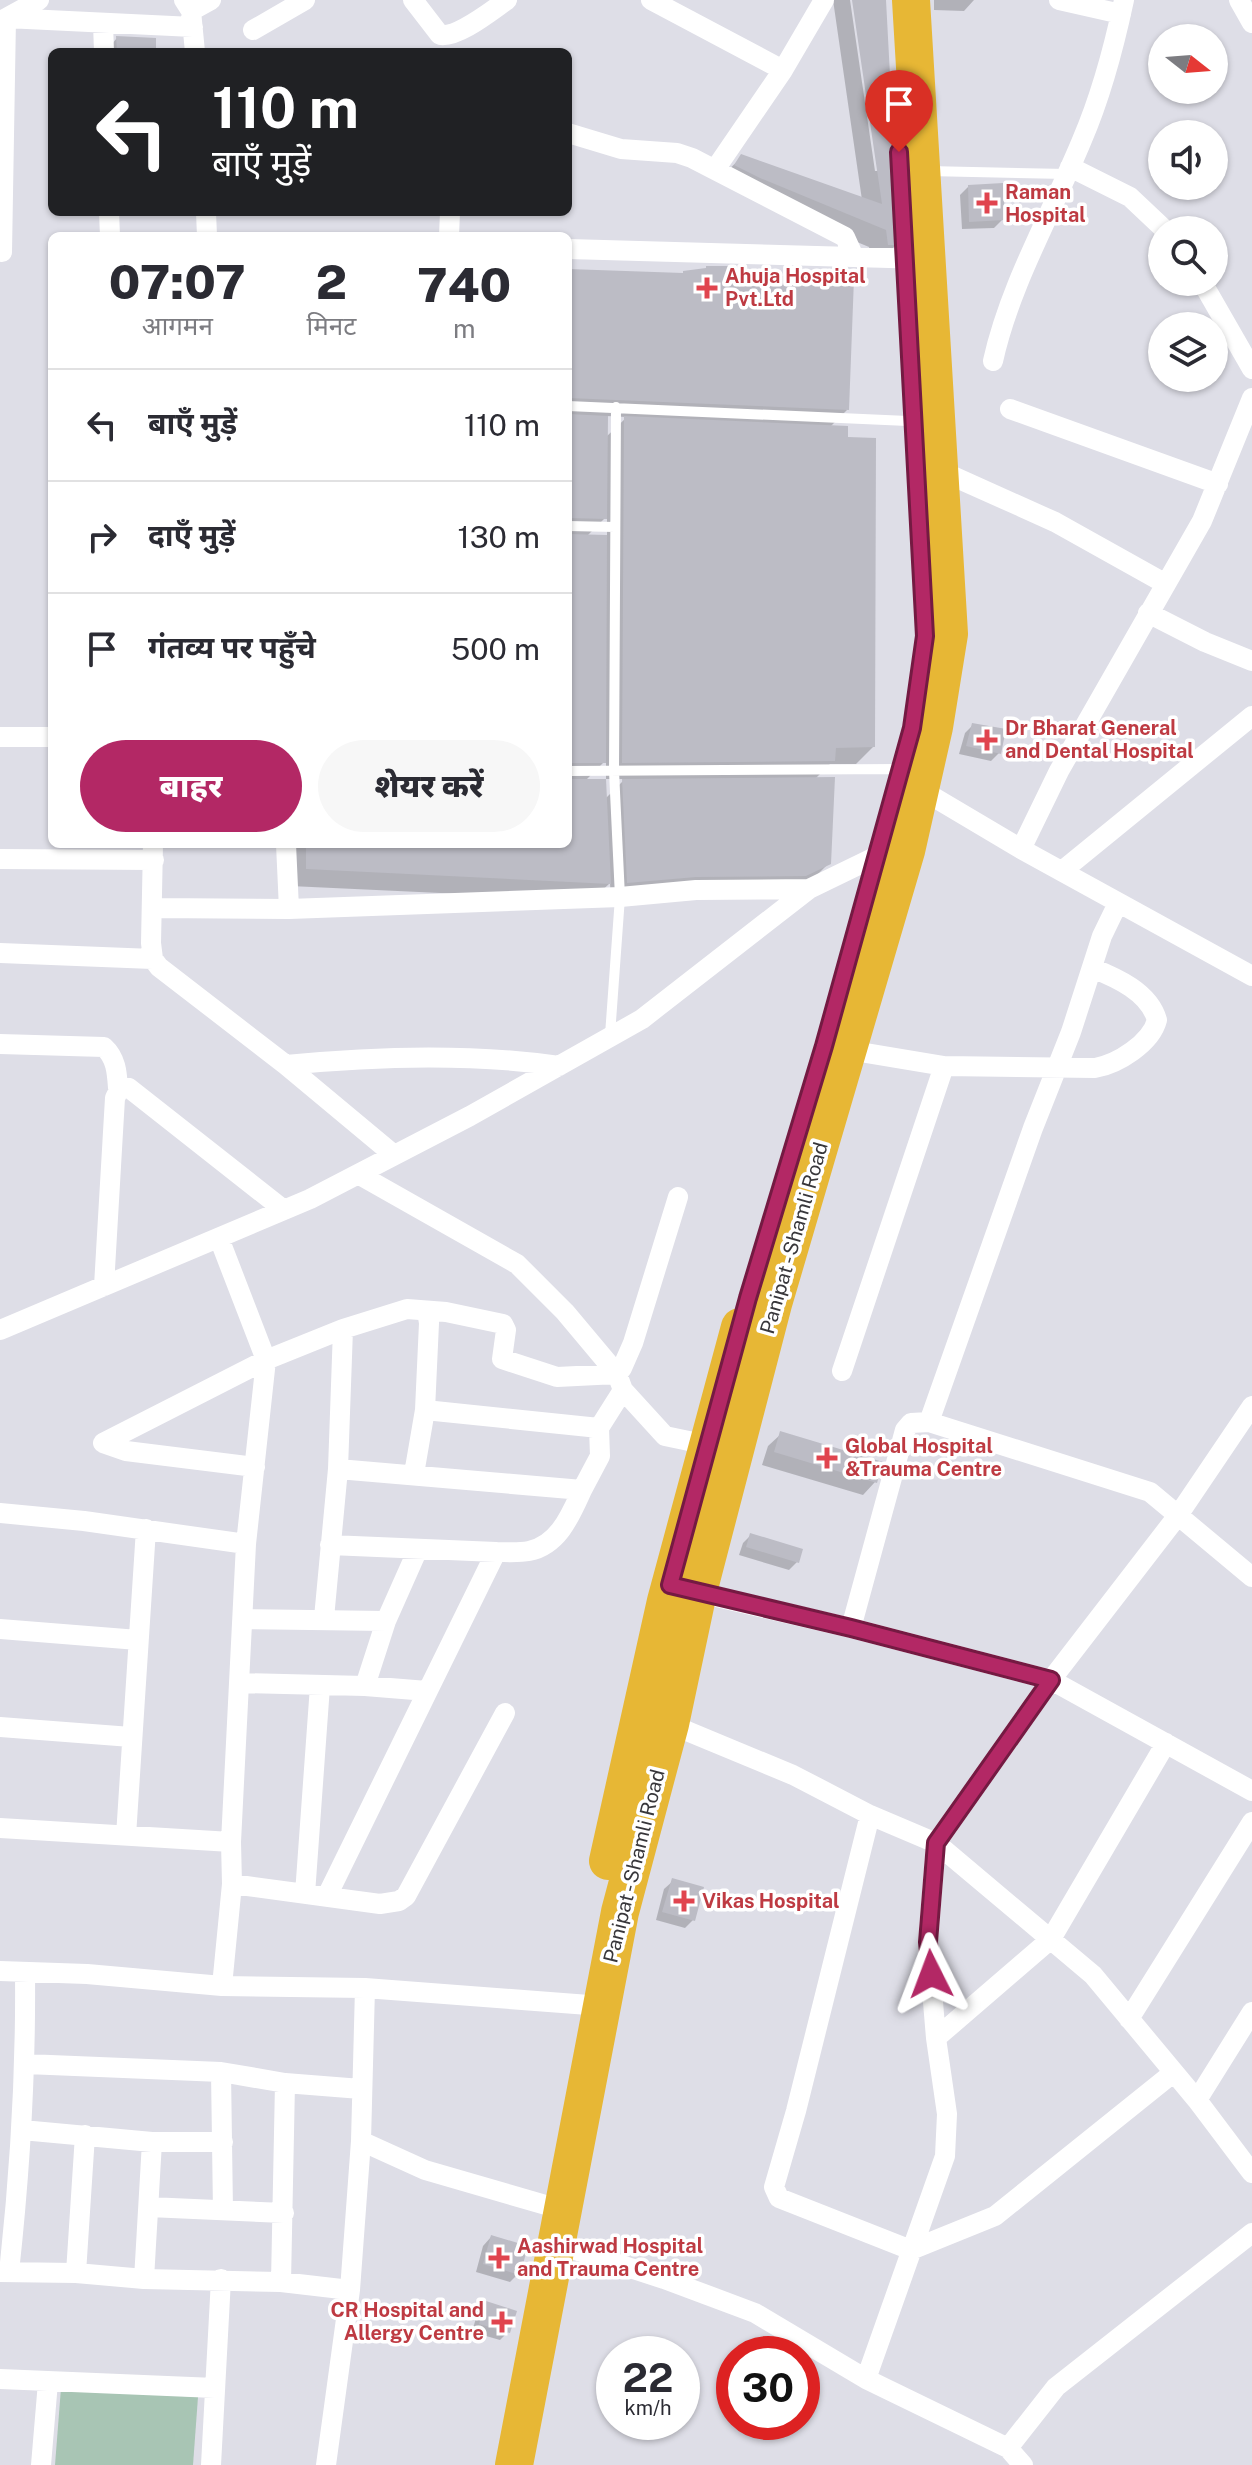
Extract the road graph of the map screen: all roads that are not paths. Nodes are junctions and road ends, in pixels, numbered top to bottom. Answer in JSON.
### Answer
{"nodes":[{"id":1,"x":39,"y":0,"type":"edge"},
{"id":2,"x":211,"y":0,"type":"edge"},
{"id":3,"x":305,"y":0,"type":"edge"},
{"id":4,"x":413,"y":0,"type":"edge"},
{"id":5,"x":651,"y":0,"type":"edge"},
{"id":6,"x":824,"y":0,"type":"edge"},
{"id":7,"x":890,"y":0,"type":"edge"},
{"id":8,"x":911,"y":0,"type":"edge"},
{"id":9,"x":1059,"y":0,"type":"edge"},
{"id":10,"x":1239,"y":0,"type":"edge"},
{"id":11,"x":501,"y":2,"type":"edge"},
{"id":12,"x":1122,"y":7,"type":"edge"},
{"id":13,"x":189,"y":13,"type":"edge"},
{"id":14,"x":3,"y":18,"type":"edge"},
{"id":15,"x":103,"y":23,"type":"junction"},
{"id":16,"x":1252,"y":23,"type":"edge"},
{"id":17,"x":253,"y":30,"type":"dead end"},
{"id":18,"x":104,"y":48,"type":"edge"},
{"id":19,"x":194,"y":48,"type":"edge"},
{"id":20,"x":783,"y":70,"type":"junction"},
{"id":21,"x":572,"y":134,"type":"edge"},
{"id":22,"x":716,"y":168,"type":"junction"},
{"id":23,"x":1068,"y":170,"type":"junction"},
{"id":24,"x":921,"y":171,"type":"junction"},
{"id":25,"x":1150,"y":216,"type":"edge"},
{"id":26,"x":572,"y":249,"type":"edge"},
{"id":27,"x":2,"y":252,"type":"edge"},
{"id":28,"x":854,"y":257,"type":"junction"},
{"id":29,"x":916,"y":259,"type":"junction"},
{"id":30,"x":1210,"y":296,"type":"edge"},
{"id":31,"x":993,"y":361,"type":"dead end"},
{"id":32,"x":1252,"y":369,"type":"edge"},
{"id":33,"x":1252,"y":398,"type":"edge"},
{"id":34,"x":572,"y":406,"type":"edge"},
{"id":35,"x":616,"y":407,"type":"junction"},
{"id":36,"x":1010,"y":409,"type":"dead end"},
{"id":37,"x":926,"y":422,"type":"junction"},
{"id":38,"x":928,"y":471,"type":"junction"},
{"id":39,"x":1218,"y":484,"type":"junction"},
{"id":40,"x":572,"y":526,"type":"edge"},
{"id":41,"x":615,"y":527,"type":"junction"},
{"id":42,"x":1166,"y":584,"type":"junction"},
{"id":43,"x":1148,"y":613,"type":"junction"},
{"id":44,"x":1252,"y":661,"type":"edge"},
{"id":45,"x":1252,"y":716,"type":"edge"},
{"id":46,"x":0,"y":737,"type":"edge"},
{"id":47,"x":48,"y":737,"type":"edge"},
{"id":48,"x":572,"y":771,"type":"edge"},
{"id":49,"x":614,"y":771,"type":"junction"},
{"id":50,"x":911,"y":779,"type":"junction"},
{"id":51,"x":286,"y":848,"type":"edge"},
{"id":52,"x":1021,"y":849,"type":"junction"},
{"id":53,"x":154,"y":852,"type":"edge"},
{"id":54,"x":892,"y":853,"type":"junction"},
{"id":55,"x":0,"y":859,"type":"edge"},
{"id":56,"x":1062,"y":871,"type":"junction"},
{"id":57,"x":809,"y":889,"type":"junction"},
{"id":58,"x":620,"y":897,"type":"junction"},
{"id":59,"x":1118,"y":903,"type":"junction"},
{"id":60,"x":153,"y":908,"type":"junction"},
{"id":61,"x":289,"y":909,"type":"junction"},
{"id":62,"x":0,"y":953,"type":"edge"},
{"id":63,"x":153,"y":959,"type":"junction"},
{"id":64,"x":1092,"y":968,"type":"junction"},
{"id":65,"x":1252,"y":976,"type":"edge"},
{"id":66,"x":610,"y":1037,"type":"junction"},
{"id":67,"x":0,"y":1044,"type":"edge"},
{"id":68,"x":836,"y":1048,"type":"junction"},
{"id":69,"x":286,"y":1065,"type":"junction"},
{"id":70,"x":559,"y":1066,"type":"junction"},
{"id":71,"x":944,"y":1066,"type":"junction"},
{"id":72,"x":1058,"y":1066,"type":"junction"},
{"id":73,"x":118,"y":1088,"type":"junction"},
{"id":74,"x":394,"y":1155,"type":"junction"},
{"id":75,"x":358,"y":1174,"type":"junction"},
{"id":76,"x":678,"y":1197,"type":"dead end"},
{"id":77,"x":284,"y":1210,"type":"junction"},
{"id":78,"x":219,"y":1238,"type":"junction"},
{"id":79,"x":104,"y":1286,"type":"junction"},
{"id":80,"x":427,"y":1311,"type":"junction"},
{"id":81,"x":343,"y":1329,"type":"junction"},
{"id":82,"x":0,"y":1330,"type":"edge"},
{"id":83,"x":266,"y":1360,"type":"junction"},
{"id":84,"x":842,"y":1371,"type":"dead end"},
{"id":85,"x":620,"y":1382,"type":"junction"},
{"id":86,"x":1252,"y":1406,"type":"edge"},
{"id":87,"x":425,"y":1410,"type":"junction"},
{"id":88,"x":929,"y":1422,"type":"junction"},
{"id":89,"x":599,"y":1428,"type":"junction"},
{"id":90,"x":708,"y":1445,"type":"junction"},
{"id":91,"x":255,"y":1467,"type":"junction"},
{"id":92,"x":338,"y":1469,"type":"junction"},
{"id":93,"x":414,"y":1474,"type":"junction"},
{"id":94,"x":582,"y":1490,"type":"junction"},
{"id":95,"x":0,"y":1513,"type":"edge"},
{"id":96,"x":1179,"y":1514,"type":"junction"},
{"id":97,"x":146,"y":1529,"type":"junction"},
{"id":98,"x":246,"y":1544,"type":"junction"},
{"id":99,"x":330,"y":1545,"type":"junction"},
{"id":100,"x":418,"y":1549,"type":"junction"},
{"id":101,"x":496,"y":1552,"type":"junction"},
{"id":102,"x":1252,"y":1577,"type":"edge"},
{"id":103,"x":684,"y":1589,"type":"junction"},
{"id":104,"x":324,"y":1618,"type":"junction"},
{"id":105,"x":244,"y":1619,"type":"junction"},
{"id":106,"x":386,"y":1621,"type":"junction"},
{"id":107,"x":851,"y":1628,"type":"junction"},
{"id":108,"x":0,"y":1629,"type":"edge"},
{"id":109,"x":138,"y":1640,"type":"junction"},
{"id":110,"x":1051,"y":1680,"type":"junction"},
{"id":111,"x":239,"y":1683,"type":"junction"},
{"id":112,"x":320,"y":1686,"type":"junction"},
{"id":113,"x":365,"y":1686,"type":"junction"},
{"id":114,"x":427,"y":1691,"type":"junction"},
{"id":115,"x":505,"y":1713,"type":"dead end"},
{"id":116,"x":670,"y":1724,"type":"junction"},
{"id":117,"x":0,"y":1727,"type":"edge"},
{"id":118,"x":131,"y":1737,"type":"junction"},
{"id":119,"x":1166,"y":1743,"type":"junction"},
{"id":120,"x":1252,"y":1791,"type":"edge"},
{"id":121,"x":870,"y":1815,"type":"junction"},
{"id":122,"x":1252,"y":1822,"type":"edge"},
{"id":123,"x":0,"y":1828,"type":"edge"},
{"id":124,"x":126,"y":1836,"type":"junction"},
{"id":125,"x":231,"y":1842,"type":"junction"},
{"id":126,"x":936,"y":1843,"type":"junction"},
{"id":127,"x":232,"y":1884,"type":"junction"},
{"id":128,"x":305,"y":1894,"type":"junction"},
{"id":129,"x":327,"y":1896,"type":"junction"},
{"id":130,"x":1051,"y":1939,"type":"junction"},
{"id":131,"x":0,"y":1971,"type":"edge"},
{"id":132,"x":25,"y":1972,"type":"junction"},
{"id":133,"x":222,"y":1986,"type":"junction"},
{"id":134,"x":365,"y":1988,"type":"junction"},
{"id":135,"x":590,"y":2006,"type":"junction"},
{"id":136,"x":1252,"y":2012,"type":"edge"},
{"id":137,"x":1129,"y":2019,"type":"junction"},
{"id":138,"x":936,"y":2038,"type":"junction"},
{"id":139,"x":26,"y":2064,"type":"junction"},
{"id":140,"x":221,"y":2072,"type":"junction"},
{"id":141,"x":1173,"y":2073,"type":"junction"},
{"id":142,"x":285,"y":2083,"type":"junction"},
{"id":143,"x":361,"y":2089,"type":"junction"},
{"id":144,"x":1197,"y":2100,"type":"junction"},
{"id":145,"x":22,"y":2130,"type":"junction"},
{"id":146,"x":85,"y":2135,"type":"junction"},
{"id":147,"x":361,"y":2141,"type":"junction"},
{"id":148,"x":152,"y":2142,"type":"junction"},
{"id":149,"x":223,"y":2142,"type":"junction"},
{"id":150,"x":1252,"y":2173,"type":"edge"},
{"id":151,"x":8,"y":2201,"type":"edge"},
{"id":152,"x":149,"y":2207,"type":"junction"},
{"id":153,"x":223,"y":2211,"type":"junction"},
{"id":154,"x":284,"y":2213,"type":"junction"},
{"id":155,"x":554,"y":2220,"type":"junction"},
{"id":156,"x":1252,"y":2233,"type":"edge"},
{"id":157,"x":911,"y":2250,"type":"junction"},
{"id":158,"x":4,"y":2272,"type":"edge"},
{"id":159,"x":76,"y":2273,"type":"junction"},
{"id":160,"x":144,"y":2279,"type":"junction"},
{"id":161,"x":221,"y":2279,"type":"junction"},
{"id":162,"x":281,"y":2282,"type":"junction"},
{"id":163,"x":350,"y":2290,"type":"junction"},
{"id":164,"x":0,"y":2379,"type":"edge"},
{"id":165,"x":866,"y":2379,"type":"junction"},
{"id":166,"x":48,"y":2382,"type":"junction"},
{"id":167,"x":215,"y":2388,"type":"junction"},
{"id":168,"x":1008,"y":2448,"type":"junction"},
{"id":169,"x":41,"y":2465,"type":"edge"},
{"id":170,"x":211,"y":2465,"type":"edge"},
{"id":171,"x":326,"y":2465,"type":"edge"},
{"id":172,"x":491,"y":2465,"type":"edge"},
{"id":173,"x":514,"y":2465,"type":"edge"},
{"id":174,"x":1023,"y":2465,"type":"edge"}],
"edges":[{"from":1,"to":14,"type":"street"},
{"from":2,"to":13,"type":"street"},
{"from":3,"to":17,"type":"street"},
{"from":4,"to":11,"type":"street"},
{"from":5,"to":20,"type":"street"},
{"from":6,"to":20,"type":"street"},
{"from":7,"to":29,"type":"highway","name":"Panipat - Shamli Road"},
{"from":8,"to":24,"type":"highway","name":"Panipat - Shamli Road"},
{"from":9,"to":12,"type":"street"},
{"from":10,"to":16,"type":"street"},
{"from":12,"to":23,"type":"street"},
{"from":13,"to":15,"type":"street"},
{"from":13,"to":19,"type":"street"},
{"from":14,"to":15,"type":"street"},
{"from":14,"to":27,"type":"street"},
{"from":15,"to":18,"type":"street"},
{"from":20,"to":22,"type":"street"},
{"from":21,"to":22,"type":"street"},
{"from":22,"to":28,"type":"street"},
{"from":23,"to":24,"type":"lane"},
{"from":23,"to":25,"type":"street"},
{"from":23,"to":31,"type":"street"},
{"from":24,"to":29,"type":"highway","name":"Panipat - Shamli Road"},
{"from":26,"to":28,"type":"street"},
{"from":28,"to":29,"type":"street"},
{"from":29,"to":37,"type":"highway","name":"Panipat - Shamli Road"},
{"from":30,"to":32,"type":"street"},
{"from":33,"to":39,"type":"street"},
{"from":34,"to":35,"type":"lane"},
{"from":35,"to":37,"type":"lane"},
{"from":35,"to":41,"type":"lane"},
{"from":36,"to":39,"type":"street"},
{"from":37,"to":38,"type":"highway","name":"Panipat - Shamli Road"},
{"from":38,"to":42,"type":"street"},
{"from":38,"to":50,"type":"highway","name":"Panipat - Shamli Road"},
{"from":39,"to":42,"type":"street"},
{"from":40,"to":41,"type":"lane"},
{"from":41,"to":49,"type":"lane"},
{"from":42,"to":43,"type":"street"},
{"from":43,"to":44,"type":"street"},
{"from":43,"to":52,"type":"street"},
{"from":45,"to":56,"type":"street"},
{"from":46,"to":47,"type":"street"},
{"from":48,"to":49,"type":"lane"},
{"from":49,"to":50,"type":"lane"},
{"from":49,"to":58,"type":"lane"},
{"from":50,"to":52,"type":"street"},
{"from":50,"to":54,"type":"highway","name":"Panipat - Shamli Road"},
{"from":51,"to":61,"type":"street"},
{"from":52,"to":56,"type":"street"},
{"from":53,"to":55,"type":"street"},
{"from":53,"to":60,"type":"street"},
{"from":54,"to":57,"type":"street"},
{"from":54,"to":68,"type":"highway","name":"Panipat - Shamli Road"},
{"from":56,"to":59,"type":"street"},
{"from":57,"to":58,"type":"street"},
{"from":57,"to":66,"type":"street"},
{"from":58,"to":61,"type":"street"},
{"from":58,"to":66,"type":"lane"},
{"from":59,"to":64,"type":"street"},
{"from":59,"to":65,"type":"street"},
{"from":60,"to":61,"type":"street"},
{"from":60,"to":63,"type":"street"},
{"from":62,"to":63,"type":"street"},
{"from":63,"to":69,"type":"street"},
{"from":64,"to":72,"type":"street"},
{"from":64,"to":72,"type":"street"},
{"from":66,"to":70,"type":"street"},
{"from":67,"to":73,"type":"street"},
{"from":68,"to":71,"type":"street"},
{"from":68,"to":90,"type":"highway","name":"Panipat - Shamli Road"},
{"from":68,"to":103,"type":"highway","name":"Panipat - Shamli Road"},
{"from":69,"to":70,"type":"street"},
{"from":69,"to":74,"type":"street"},
{"from":70,"to":74,"type":"street"},
{"from":71,"to":72,"type":"street"},
{"from":71,"to":84,"type":"street"},
{"from":72,"to":88,"type":"street"},
{"from":73,"to":77,"type":"street"},
{"from":73,"to":79,"type":"street"},
{"from":74,"to":75,"type":"street"},
{"from":75,"to":77,"type":"street"},
{"from":75,"to":85,"type":"street"},
{"from":76,"to":85,"type":"street"},
{"from":77,"to":78,"type":"street"},
{"from":78,"to":79,"type":"street"},
{"from":78,"to":83,"type":"street"},
{"from":79,"to":82,"type":"street"},
{"from":80,"to":81,"type":"street"},
{"from":80,"to":85,"type":"street"},
{"from":80,"to":87,"type":"street"},
{"from":81,"to":83,"type":"street"},
{"from":81,"to":92,"type":"street"},
{"from":83,"to":91,"type":"street"},
{"from":83,"to":91,"type":"street"},
{"from":85,"to":89,"type":"street"},
{"from":85,"to":90,"type":"street"},
{"from":86,"to":96,"type":"street"},
{"from":87,"to":89,"type":"street"},
{"from":87,"to":93,"type":"street"},
{"from":88,"to":96,"type":"street"},
{"from":88,"to":107,"type":"street"},
{"from":89,"to":94,"type":"street"},
{"from":90,"to":103,"type":"highway","name":"Panipat - Shamli Road"},
{"from":91,"to":98,"type":"street"},
{"from":92,"to":93,"type":"street"},
{"from":92,"to":99,"type":"street"},
{"from":93,"to":94,"type":"street"},
{"from":94,"to":101,"type":"street"},
{"from":95,"to":97,"type":"street"},
{"from":96,"to":102,"type":"street"},
{"from":96,"to":110,"type":"street"},
{"from":97,"to":98,"type":"street"},
{"from":97,"to":109,"type":"street"},
{"from":98,"to":105,"type":"street"},
{"from":99,"to":100,"type":"street"},
{"from":99,"to":104,"type":"street"},
{"from":100,"to":101,"type":"street"},
{"from":100,"to":106,"type":"street"},
{"from":101,"to":114,"type":"street"},
{"from":103,"to":107,"type":"street"},
{"from":103,"to":116,"type":"highway","name":"Panipat - Shamli Road"},
{"from":103,"to":135,"type":"highway","name":"Panipat - Shamli Road"},
{"from":104,"to":105,"type":"street"},
{"from":104,"to":106,"type":"street"},
{"from":105,"to":111,"type":"street"},
{"from":106,"to":113,"type":"street"},
{"from":107,"to":110,"type":"street"},
{"from":108,"to":109,"type":"street"},
{"from":109,"to":118,"type":"street"},
{"from":110,"to":119,"type":"street"},
{"from":110,"to":126,"type":"street"},
{"from":111,"to":112,"type":"street"},
{"from":111,"to":125,"type":"street"},
{"from":112,"to":113,"type":"street"},
{"from":112,"to":128,"type":"street"},
{"from":113,"to":114,"type":"street"},
{"from":114,"to":129,"type":"street"},
{"from":115,"to":129,"type":"street"},
{"from":116,"to":121,"type":"street"},
{"from":116,"to":135,"type":"highway","name":"Panipat - Shamli Road"},
{"from":117,"to":118,"type":"street"},
{"from":118,"to":124,"type":"street"},
{"from":119,"to":120,"type":"street"},
{"from":119,"to":130,"type":"street"},
{"from":121,"to":126,"type":"street"},
{"from":121,"to":157,"type":"street"},
{"from":122,"to":137,"type":"street"},
{"from":123,"to":124,"type":"street"},
{"from":124,"to":125,"type":"street"},
{"from":125,"to":127,"type":"street"},
{"from":126,"to":130,"type":"street"},
{"from":126,"to":138,"type":"street"},
{"from":127,"to":128,"type":"street"},
{"from":127,"to":133,"type":"street"},
{"from":128,"to":129,"type":"street"},
{"from":130,"to":137,"type":"street"},
{"from":130,"to":138,"type":"street"},
{"from":131,"to":132,"type":"street"},
{"from":132,"to":133,"type":"street"},
{"from":132,"to":139,"type":"street"},
{"from":133,"to":134,"type":"street"},
{"from":134,"to":135,"type":"street"},
{"from":134,"to":143,"type":"street"},
{"from":135,"to":155,"type":"highway","name":"Panipat - Shamli Road"},
{"from":136,"to":144,"type":"street"},
{"from":137,"to":141,"type":"street"},
{"from":138,"to":157,"type":"street"},
{"from":139,"to":140,"type":"street"},
{"from":139,"to":145,"type":"street"},
{"from":140,"to":142,"type":"street"},
{"from":140,"to":149,"type":"street"},
{"from":141,"to":144,"type":"street"},
{"from":141,"to":157,"type":"street"},
{"from":142,"to":143,"type":"street"},
{"from":142,"to":154,"type":"street"},
{"from":143,"to":147,"type":"street"},
{"from":144,"to":150,"type":"street"},
{"from":145,"to":146,"type":"street"},
{"from":145,"to":151,"type":"street"},
{"from":146,"to":148,"type":"street"},
{"from":146,"to":159,"type":"street"},
{"from":147,"to":155,"type":"street"},
{"from":147,"to":163,"type":"street"},
{"from":148,"to":149,"type":"street"},
{"from":148,"to":152,"type":"street"},
{"from":149,"to":153,"type":"street"},
{"from":151,"to":158,"type":"street"},
{"from":152,"to":153,"type":"street"},
{"from":152,"to":160,"type":"street"},
{"from":153,"to":154,"type":"street"},
{"from":154,"to":162,"type":"street"},
{"from":155,"to":165,"type":"street"},
{"from":155,"to":172,"type":"highway","name":"Panipat - Shamli Road"},
{"from":155,"to":173,"type":"highway","name":"Panipat - Shamli Road"},
{"from":156,"to":168,"type":"street"},
{"from":157,"to":165,"type":"street"},
{"from":158,"to":159,"type":"street"},
{"from":159,"to":160,"type":"street"},
{"from":160,"to":161,"type":"street"},
{"from":161,"to":162,"type":"street"},
{"from":161,"to":167,"type":"street"},
{"from":162,"to":163,"type":"street"},
{"from":163,"to":171,"type":"street"},
{"from":164,"to":166,"type":"street"},
{"from":165,"to":168,"type":"street"},
{"from":166,"to":167,"type":"street"},
{"from":166,"to":169,"type":"street"},
{"from":167,"to":170,"type":"street"},
{"from":168,"to":174,"type":"street"}]}
